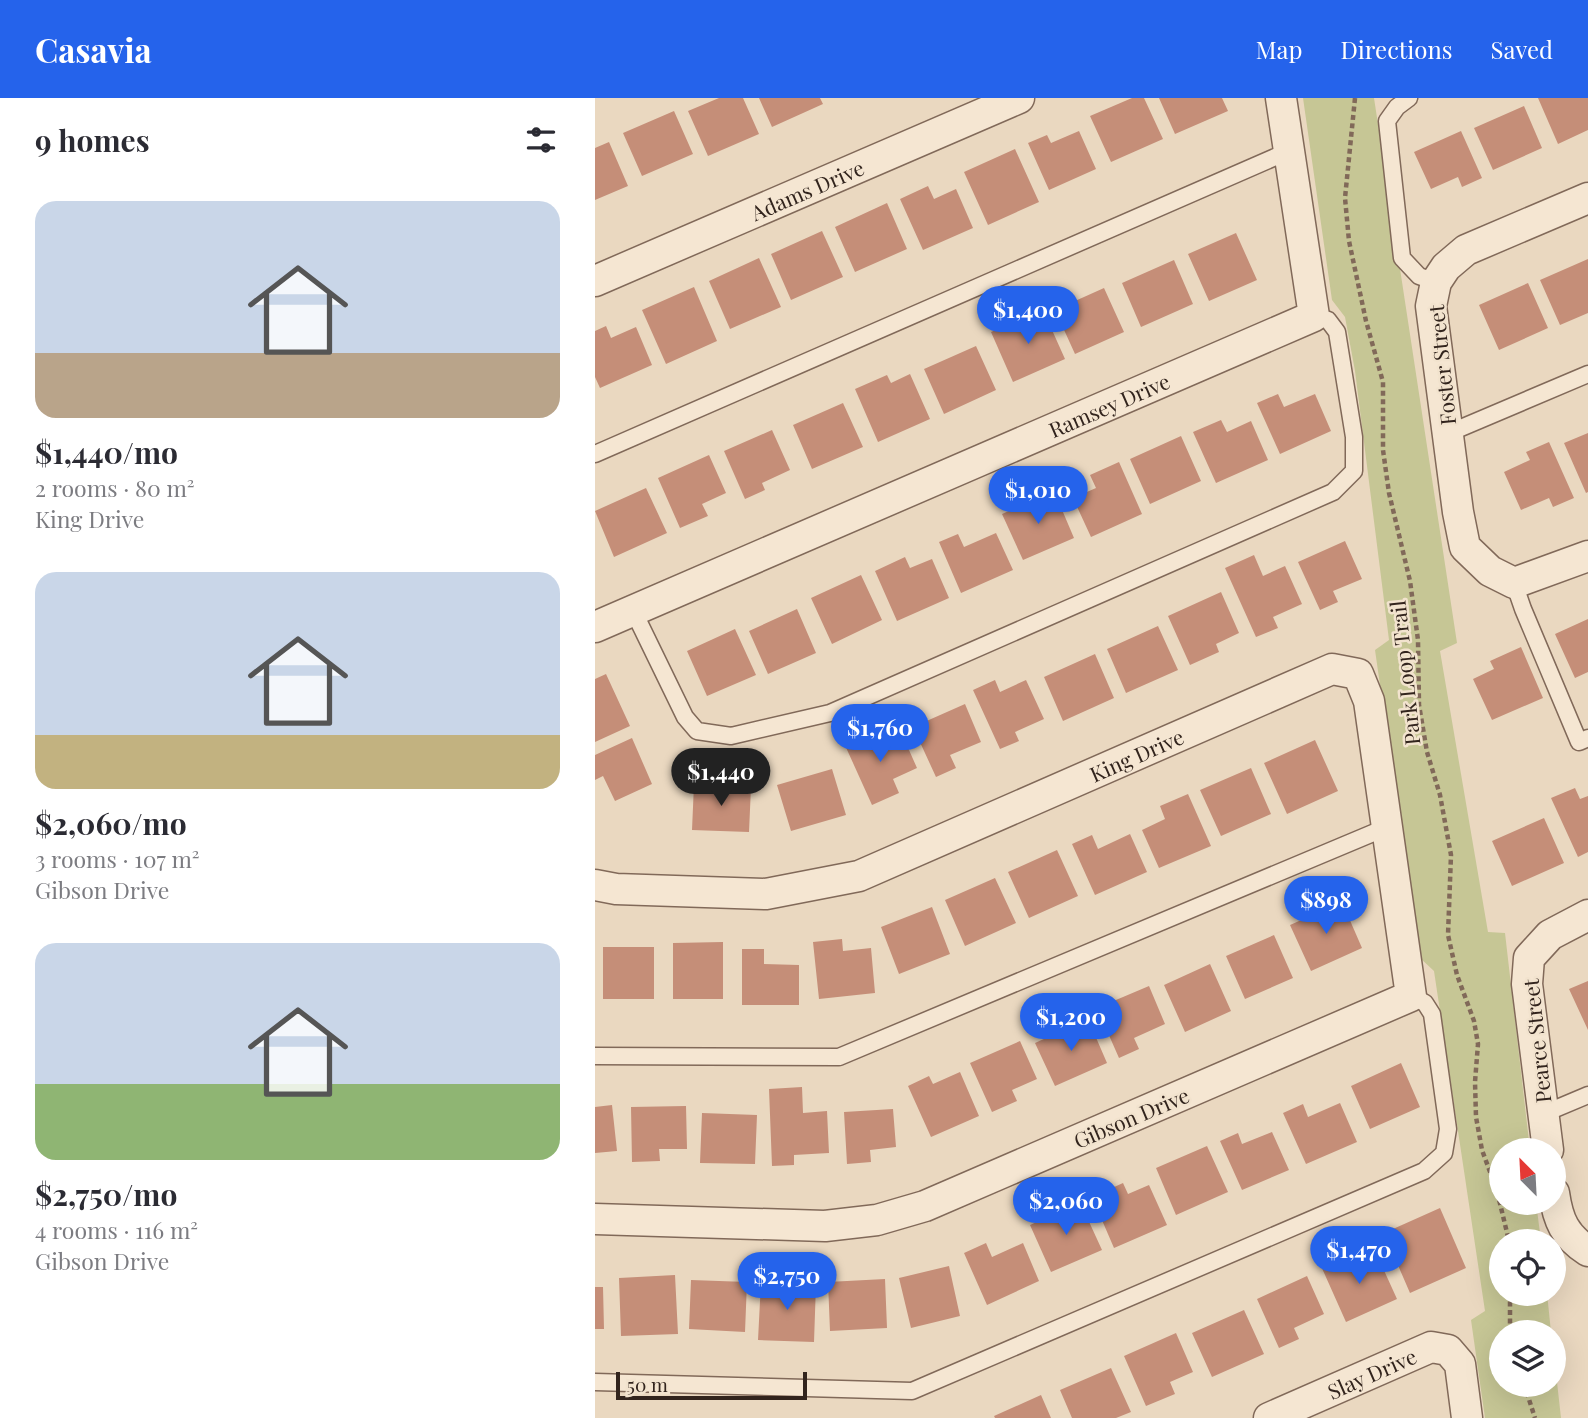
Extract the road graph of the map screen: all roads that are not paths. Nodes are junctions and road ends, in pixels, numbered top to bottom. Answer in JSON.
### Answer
{"nodes":[{"id":1,"x":1019,"y":98,"type":"edge"},
{"id":2,"x":1281,"y":98,"type":"edge"},
{"id":3,"x":1409,"y":98,"type":"edge"},
{"id":4,"x":1289,"y":151,"type":"junction"},
{"id":5,"x":1588,"y":198,"type":"edge"},
{"id":6,"x":595,"y":281,"type":"edge"},
{"id":7,"x":1436,"y":282,"type":"junction"},
{"id":8,"x":1314,"y":316,"type":"junction"},
{"id":9,"x":1588,"y":374,"type":"edge"},
{"id":10,"x":1449,"y":433,"type":"junction"},
{"id":11,"x":595,"y":454,"type":"edge"},
{"id":12,"x":1588,"y":556,"type":"edge"},
{"id":13,"x":1502,"y":577,"type":"junction"},
{"id":14,"x":633,"y":610,"type":"junction"},
{"id":15,"x":595,"y":627,"type":"edge"},
{"id":16,"x":1588,"y":738,"type":"edge"},
{"id":17,"x":1385,"y":828,"type":"junction"},
{"id":18,"x":595,"y":885,"type":"edge"},
{"id":19,"x":1588,"y":915,"type":"edge"},
{"id":20,"x":1411,"y":996,"type":"junction"},
{"id":21,"x":595,"y":1056,"type":"edge"},
{"id":22,"x":1588,"y":1095,"type":"edge"},
{"id":23,"x":1543,"y":1114,"type":"junction"},
{"id":24,"x":1546,"y":1138,"type":"edge"},
{"id":25,"x":1558,"y":1215,"type":"edge"},
{"id":26,"x":595,"y":1219,"type":"edge"},
{"id":27,"x":1588,"y":1251,"type":"edge"},
{"id":28,"x":595,"y":1382,"type":"edge"},
{"id":29,"x":1269,"y":1418,"type":"edge"},
{"id":30,"x":1467,"y":1418,"type":"edge"}],
"edges":[{"from":1,"to":6,"type":"street","name":"Adams Drive"},
{"from":2,"to":4,"type":"street"},
{"from":3,"to":7,"type":"lane"},
{"from":4,"to":8,"type":"street"},
{"from":4,"to":11,"type":"lane"},
{"from":5,"to":7,"type":"street","name":"Foster Street"},
{"from":7,"to":10,"type":"street","name":"Foster Street"},
{"from":8,"to":14,"type":"street","name":"Ramsey Drive"},
{"from":8,"to":14,"type":"lane"},
{"from":9,"to":10,"type":"lane"},
{"from":10,"to":13,"type":"street","name":"Foster Street"},
{"from":12,"to":13,"type":"street"},
{"from":13,"to":16,"type":"lane"},
{"from":14,"to":15,"type":"street","name":"Ramsey Drive"},
{"from":17,"to":18,"type":"street","name":"King Drive"},
{"from":17,"to":20,"type":"street","name":"King Drive"},
{"from":17,"to":21,"type":"lane"},
{"from":19,"to":23,"type":"street","name":"Pearce Street"},
{"from":20,"to":26,"type":"street","name":"Gibson Drive"},
{"from":20,"to":28,"type":"lane"},
{"from":22,"to":23,"type":"lane"},
{"from":23,"to":24,"type":"street","name":"Pearce Street"},
{"from":25,"to":27,"type":"street"},
{"from":29,"to":30,"type":"street","name":"Slay Drive"}]}
